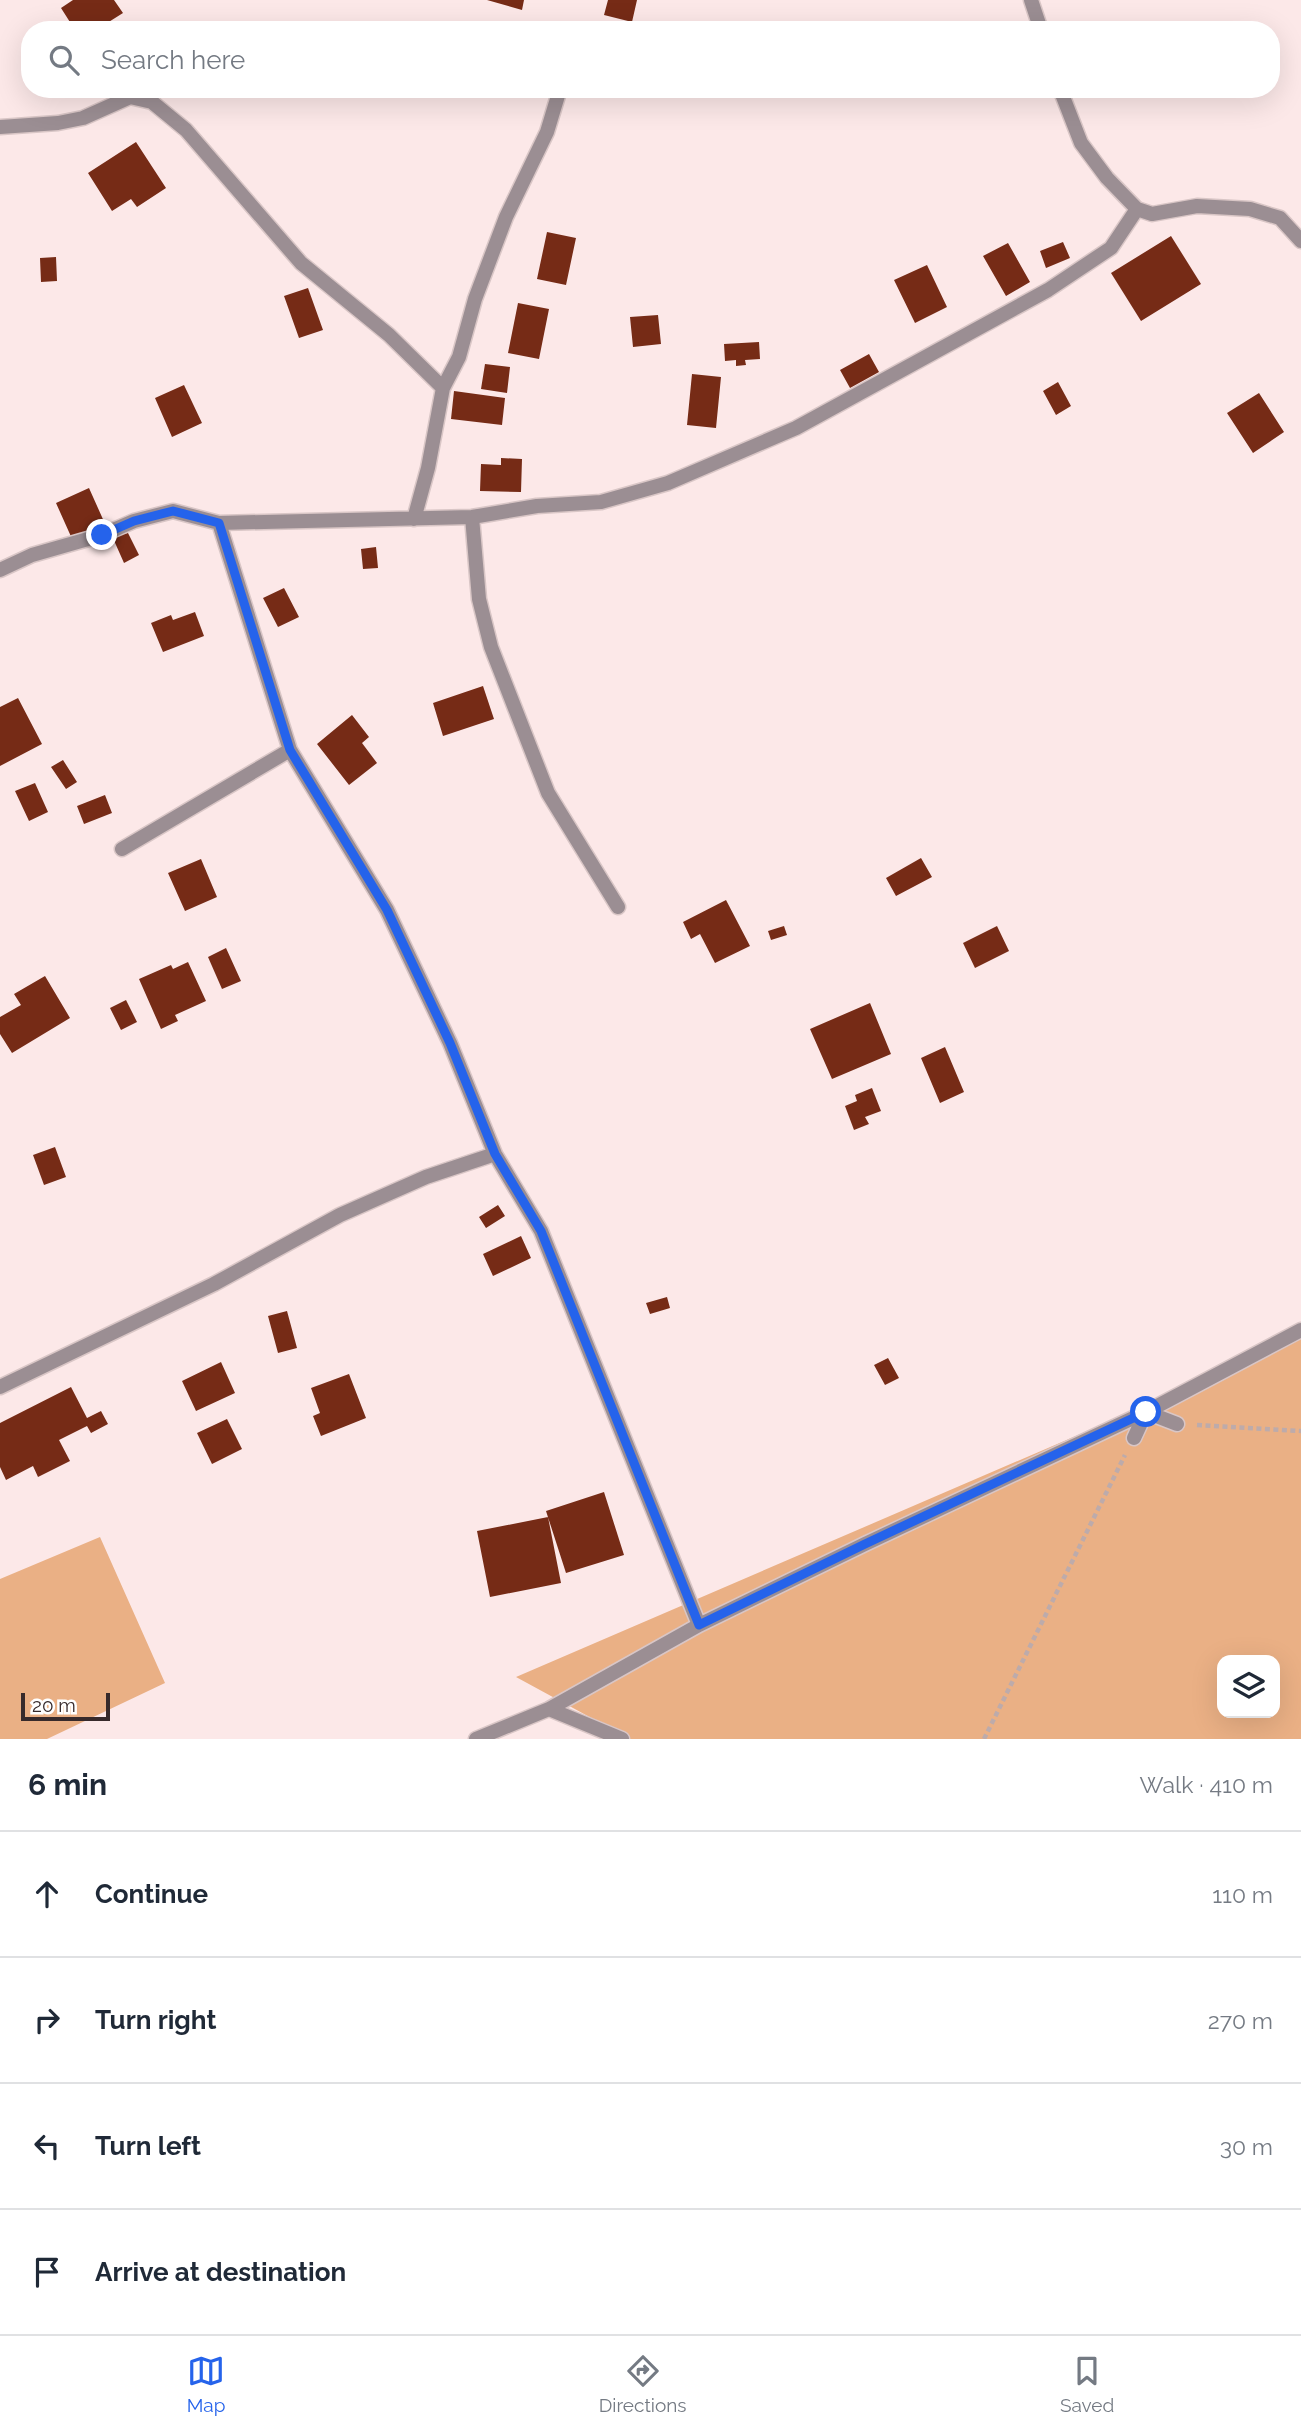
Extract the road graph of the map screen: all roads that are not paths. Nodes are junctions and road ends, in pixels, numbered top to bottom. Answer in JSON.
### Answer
{"nodes":[{"id":1,"x":1031,"y":0,"type":"edge"},
{"id":2,"x":1038,"y":21,"type":"edge"},
{"id":3,"x":128,"y":98,"type":"edge"},
{"id":4,"x":134,"y":98,"type":"edge"},
{"id":5,"x":557,"y":98,"type":"edge"},
{"id":6,"x":1064,"y":98,"type":"edge"},
{"id":7,"x":0,"y":127,"type":"edge"},
{"id":8,"x":1137,"y":209,"type":"junction"},
{"id":9,"x":1301,"y":241,"type":"edge"},
{"id":10,"x":443,"y":388,"type":"junction"},
{"id":11,"x":472,"y":517,"type":"junction"},
{"id":12,"x":414,"y":519,"type":"junction"},
{"id":13,"x":219,"y":523,"type":"junction"},
{"id":14,"x":0,"y":570,"type":"edge"},
{"id":15,"x":290,"y":750,"type":"junction"},
{"id":16,"x":122,"y":849,"type":"dead end"},
{"id":17,"x":618,"y":908,"type":"dead end"},
{"id":18,"x":495,"y":1154,"type":"junction"},
{"id":19,"x":1301,"y":1330,"type":"edge"},
{"id":20,"x":0,"y":1387,"type":"edge"},
{"id":21,"x":1146,"y":1412,"type":"junction"},
{"id":22,"x":1177,"y":1424,"type":"road end"},
{"id":23,"x":1134,"y":1438,"type":"road end"},
{"id":24,"x":699,"y":1625,"type":"junction"},
{"id":25,"x":549,"y":1709,"type":"junction"},
{"id":26,"x":476,"y":1739,"type":"edge"},
{"id":27,"x":622,"y":1739,"type":"edge"}],
"edges":[{"from":1,"to":2,"type":"street"},
{"from":3,"to":7,"type":"street"},
{"from":4,"to":10,"type":"street"},
{"from":5,"to":10,"type":"street"},
{"from":6,"to":8,"type":"street"},
{"from":8,"to":9,"type":"street"},
{"from":8,"to":11,"type":"street"},
{"from":10,"to":12,"type":"street"},
{"from":11,"to":12,"type":"street"},
{"from":11,"to":17,"type":"street"},
{"from":12,"to":13,"type":"street"},
{"from":13,"to":14,"type":"street"},
{"from":13,"to":15,"type":"street"},
{"from":15,"to":16,"type":"street"},
{"from":15,"to":18,"type":"street"},
{"from":18,"to":20,"type":"street"},
{"from":18,"to":24,"type":"street"},
{"from":19,"to":21,"type":"street"},
{"from":21,"to":22,"type":"street"},
{"from":21,"to":23,"type":"street"},
{"from":21,"to":24,"type":"street"},
{"from":24,"to":25,"type":"street"},
{"from":25,"to":26,"type":"street"},
{"from":25,"to":27,"type":"street"}]}
